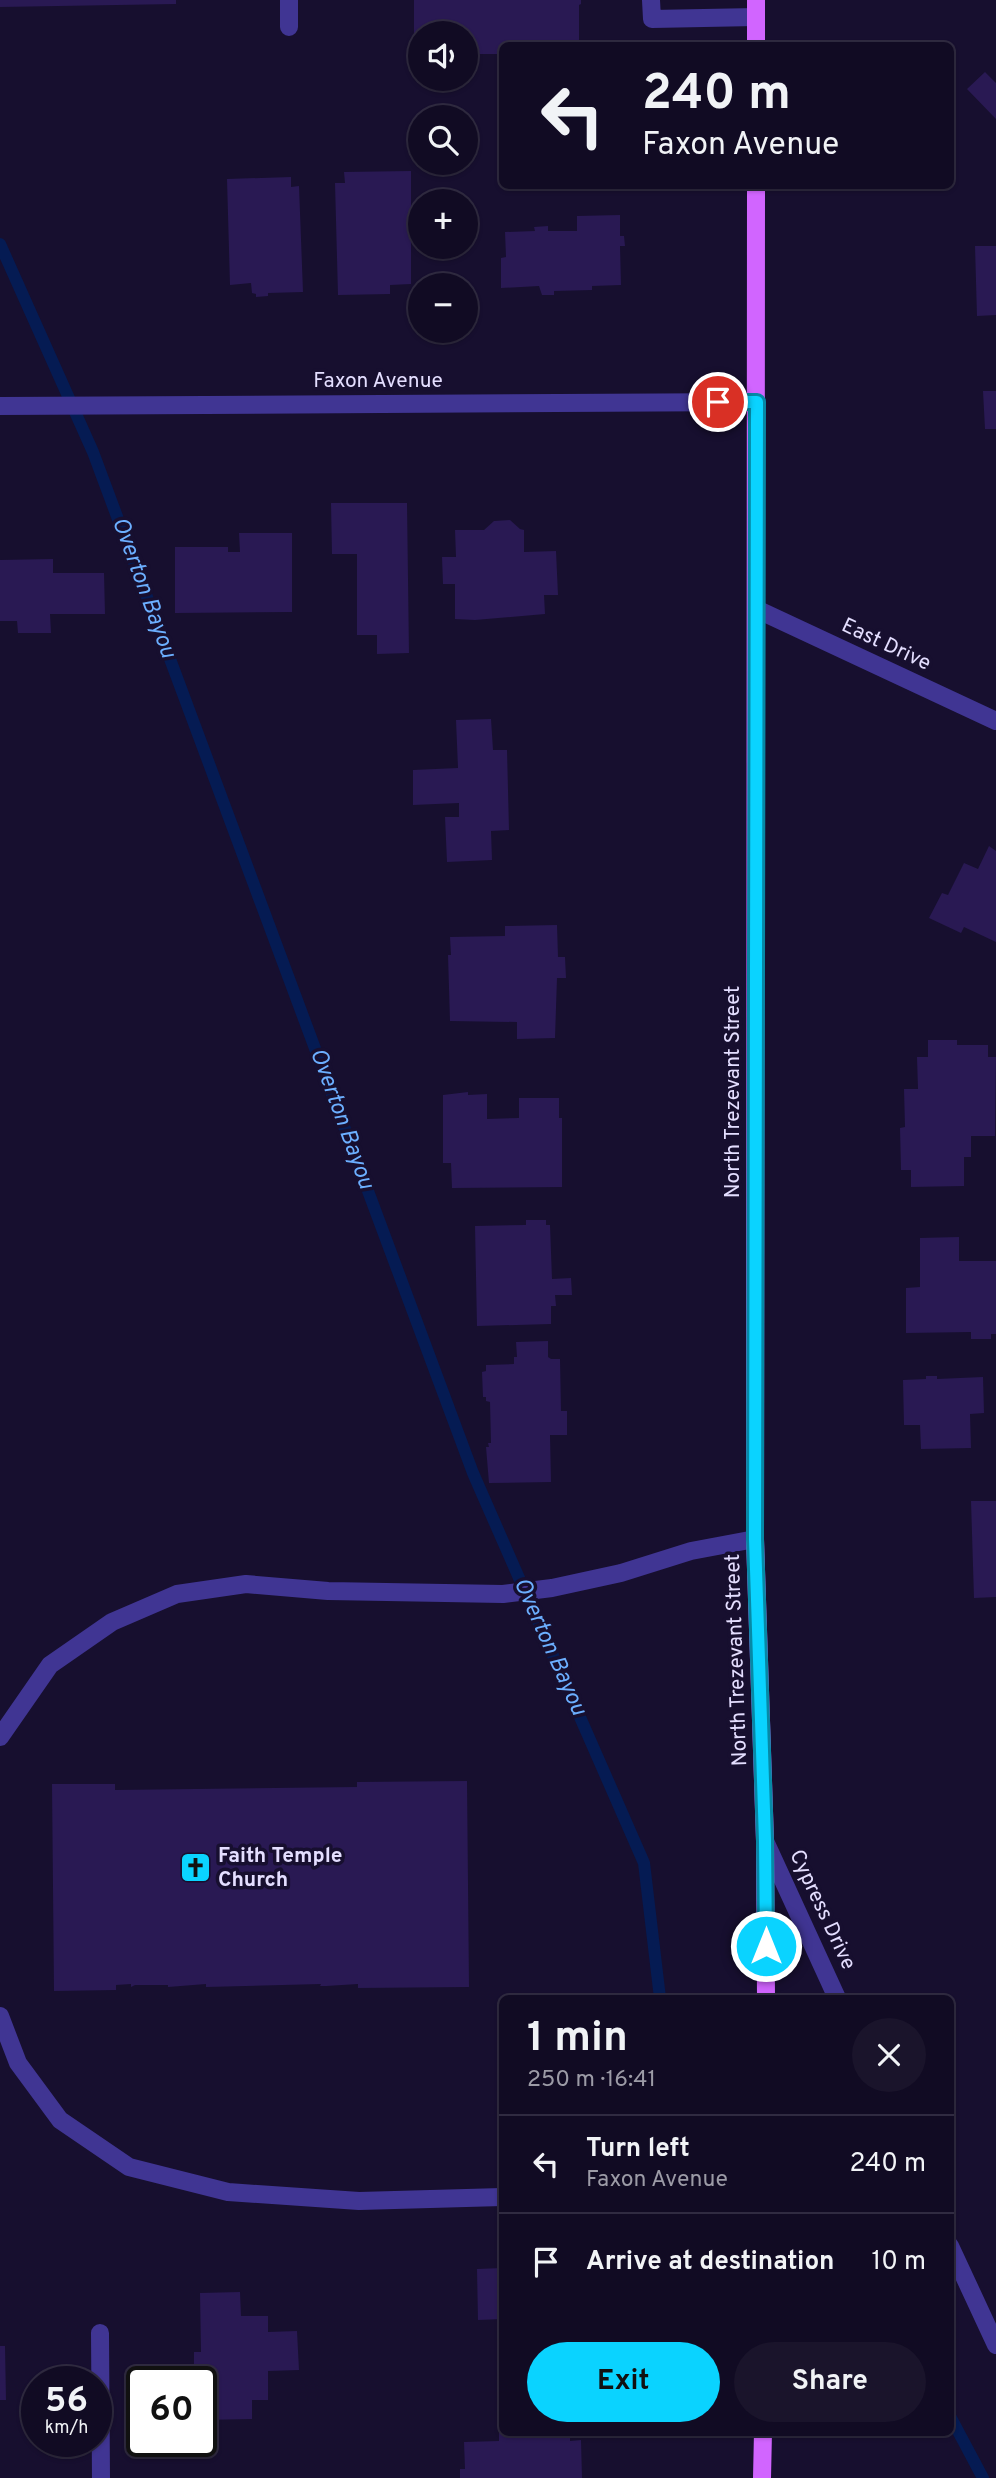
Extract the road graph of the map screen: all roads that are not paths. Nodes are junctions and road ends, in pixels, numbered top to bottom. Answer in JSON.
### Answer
{"nodes":[{"id":1,"x":289,"y":0,"type":"edge"},
{"id":2,"x":651,"y":0,"type":"edge"},
{"id":3,"x":756,"y":9,"type":"edge"},
{"id":4,"x":289,"y":27,"type":"dead end"},
{"id":5,"x":756,"y":42,"type":"edge"},
{"id":6,"x":757,"y":189,"type":"edge"},
{"id":7,"x":757,"y":402,"type":"junction"},
{"id":8,"x":0,"y":406,"type":"edge"},
{"id":9,"x":756,"y":609,"type":"junction"},
{"id":10,"x":996,"y":722,"type":"edge"},
{"id":11,"x":755,"y":1539,"type":"junction"},
{"id":12,"x":0,"y":1737,"type":"edge"},
{"id":13,"x":765,"y":1841,"type":"junction"},
{"id":14,"x":766,"y":1995,"type":"edge"},
{"id":15,"x":836,"y":1995,"type":"edge"},
{"id":16,"x":0,"y":2016,"type":"edge"},
{"id":17,"x":499,"y":2197,"type":"edge"},
{"id":18,"x":954,"y":2255,"type":"edge"},
{"id":19,"x":100,"y":2333,"type":"dead end"},
{"id":20,"x":996,"y":2345,"type":"edge"},
{"id":21,"x":763,"y":2436,"type":"edge"},
{"id":22,"x":101,"y":2478,"type":"edge"},
{"id":23,"x":762,"y":2478,"type":"edge"}],
"edges":[{"from":1,"to":4,"type":"street"},
{"from":2,"to":3,"type":"street"},
{"from":3,"to":5,"type":"main road"},
{"from":6,"to":7,"type":"main road","name":"North Trezevant Street"},
{"from":7,"to":8,"type":"street","name":"Faxon Avenue"},
{"from":7,"to":9,"type":"main road","name":"North Trezevant Street"},
{"from":9,"to":10,"type":"street","name":"East Drive"},
{"from":9,"to":11,"type":"main road","name":"North Trezevant Street"},
{"from":11,"to":12,"type":"street"},
{"from":11,"to":13,"type":"main road","name":"North Trezevant Street"},
{"from":13,"to":14,"type":"main road","name":"North Trezevant Street"},
{"from":13,"to":15,"type":"street","name":"Cypress Drive"},
{"from":16,"to":17,"type":"street"},
{"from":18,"to":20,"type":"street"},
{"from":19,"to":22,"type":"street"},
{"from":21,"to":23,"type":"main road"}]}
